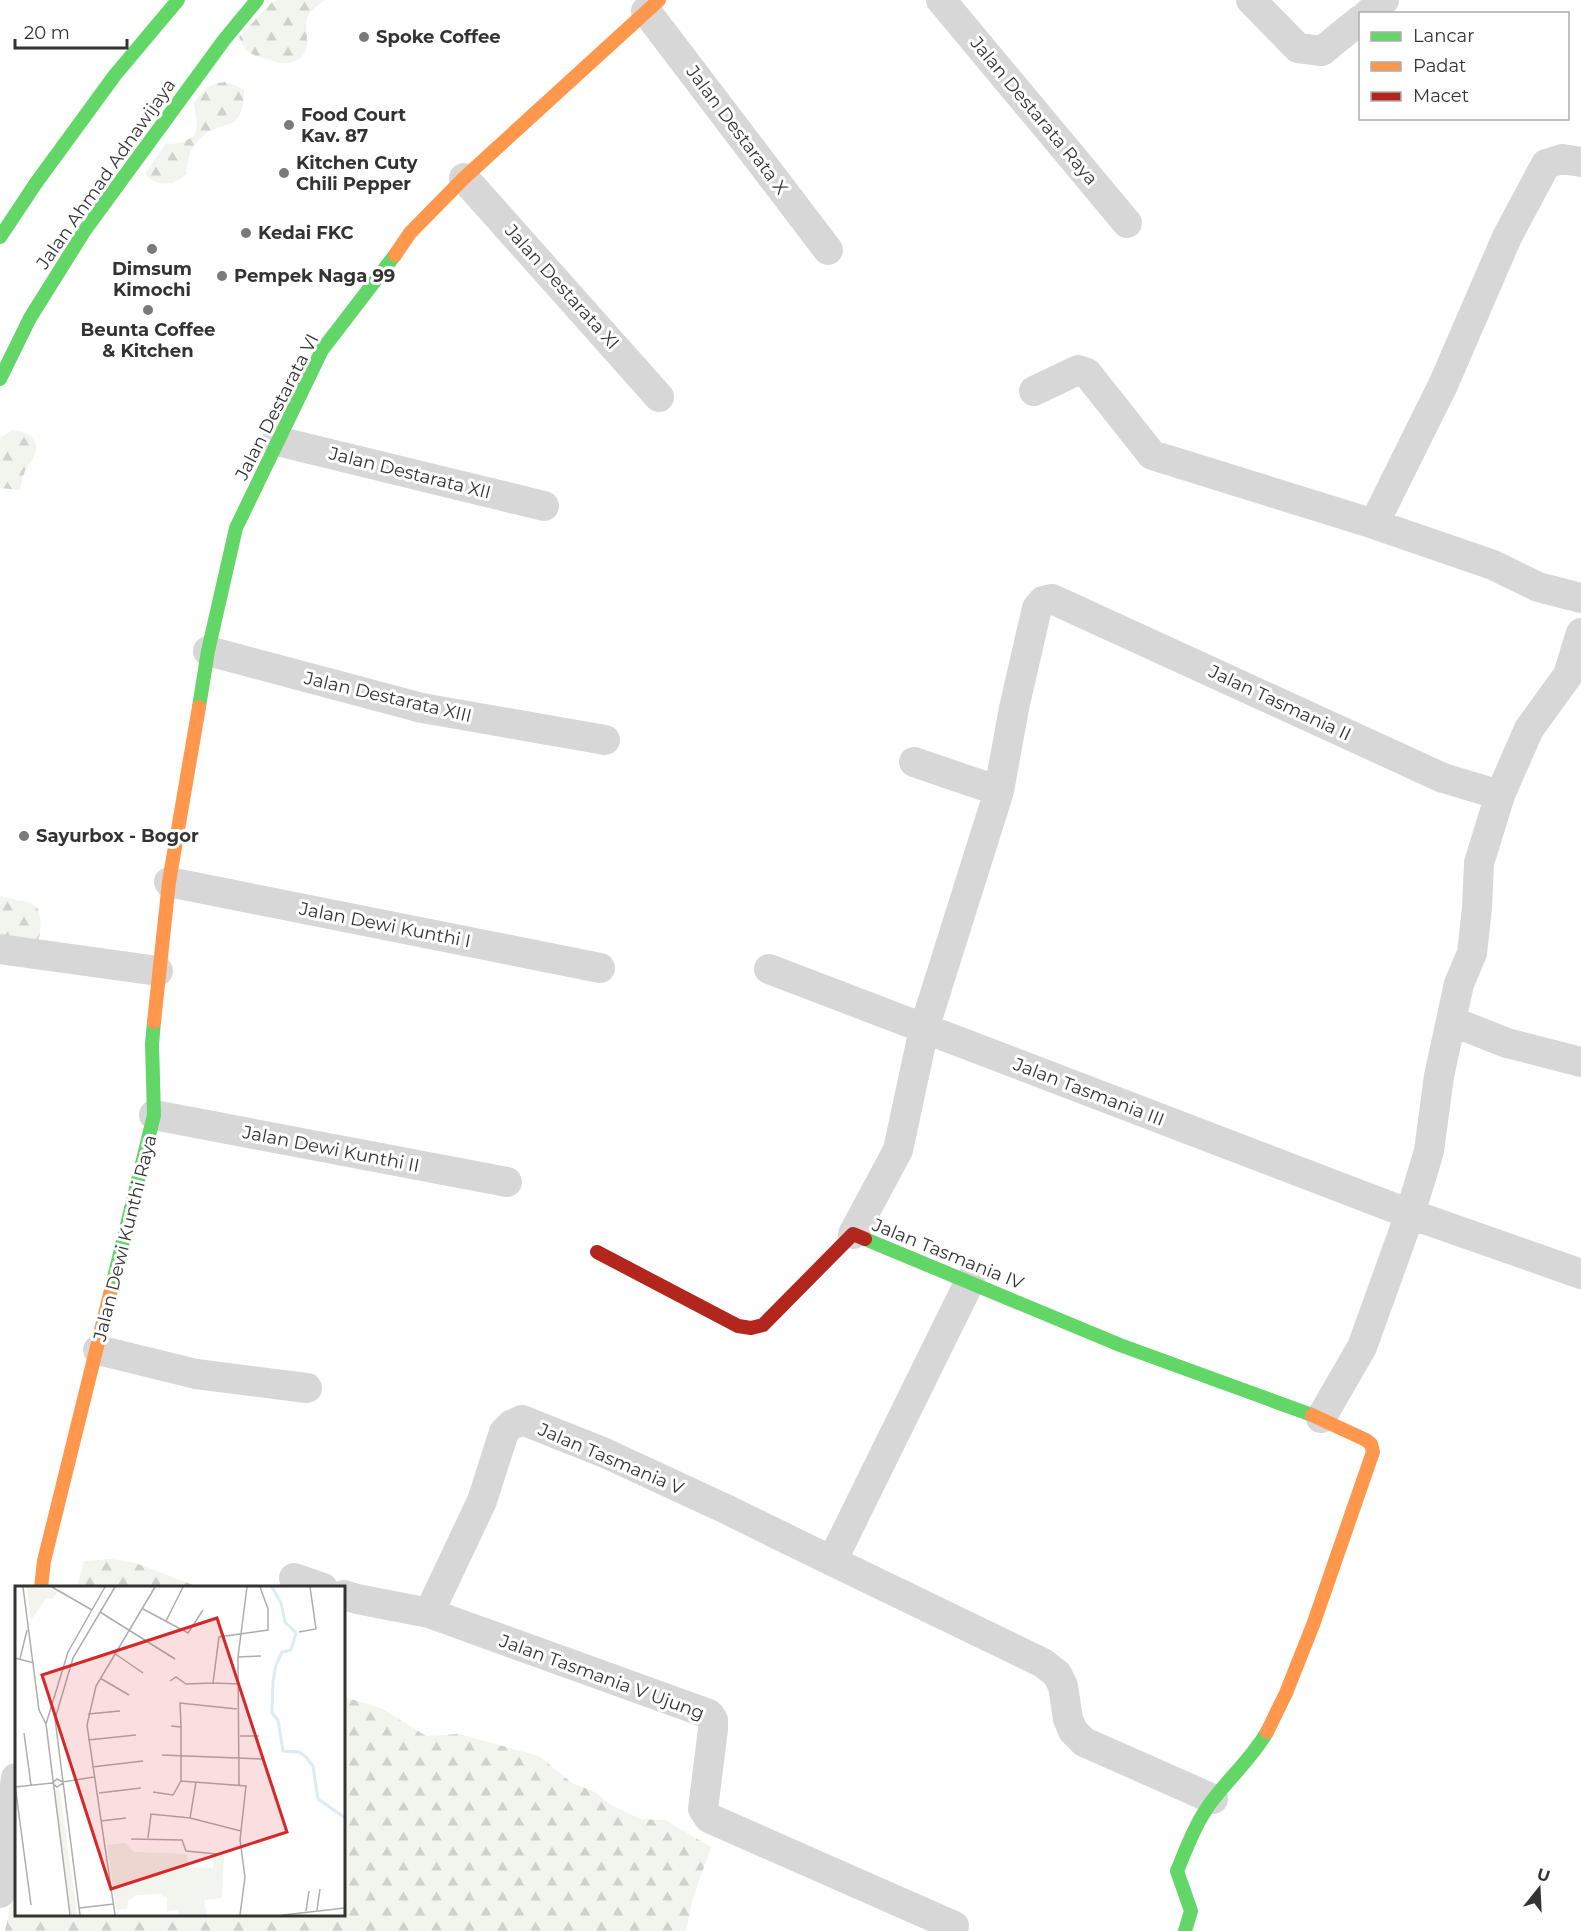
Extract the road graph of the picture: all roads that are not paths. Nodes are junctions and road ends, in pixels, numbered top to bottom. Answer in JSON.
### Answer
{"nodes":[{"id":1,"x":178,"y":0,"type":"edge"},
{"id":2,"x":257,"y":0,"type":"edge"},
{"id":3,"x":941,"y":0,"type":"edge"},
{"id":4,"x":1251,"y":0,"type":"edge"},
{"id":5,"x":1384,"y":0,"type":"edge"},
{"id":6,"x":652,"y":6,"type":"edge"},
{"id":7,"x":1370,"y":12,"type":"edge"},
{"id":8,"x":1359,"y":21,"type":"edge"},
{"id":9,"x":1581,"y":162,"type":"edge"},
{"id":10,"x":464,"y":178,"type":"junction"},
{"id":11,"x":1128,"y":223,"type":"dead end"},
{"id":12,"x":0,"y":237,"type":"edge"},
{"id":13,"x":828,"y":250,"type":"dead end"},
{"id":14,"x":0,"y":379,"type":"edge"},
{"id":15,"x":1034,"y":391,"type":"dead end"},
{"id":16,"x":659,"y":397,"type":"dead end"},
{"id":17,"x":277,"y":441,"type":"junction"},
{"id":18,"x":544,"y":506,"type":"dead end"},
{"id":19,"x":1374,"y":524,"type":"junction"},
{"id":20,"x":1581,"y":598,"type":"edge"},
{"id":21,"x":1581,"y":633,"type":"edge"},
{"id":22,"x":208,"y":651,"type":"junction"},
{"id":23,"x":605,"y":740,"type":"dead end"},
{"id":24,"x":914,"y":762,"type":"dead end"},
{"id":25,"x":999,"y":791,"type":"junction"},
{"id":26,"x":1500,"y":795,"type":"junction"},
{"id":27,"x":169,"y":882,"type":"junction"},
{"id":28,"x":0,"y":949,"type":"edge"},
{"id":29,"x":600,"y":968,"type":"dead end"},
{"id":30,"x":769,"y":969,"type":"dead end"},
{"id":31,"x":158,"y":971,"type":"junction"},
{"id":32,"x":1451,"y":1021,"type":"junction"},
{"id":33,"x":924,"y":1029,"type":"junction"},
{"id":34,"x":1581,"y":1062,"type":"edge"},
{"id":35,"x":154,"y":1115,"type":"junction"},
{"id":36,"x":507,"y":1182,"type":"dead end"},
{"id":37,"x":1410,"y":1214,"type":"junction"},
{"id":38,"x":853,"y":1234,"type":"junction"},
{"id":39,"x":597,"y":1252,"type":"dead end"},
{"id":40,"x":1581,"y":1274,"type":"edge"},
{"id":41,"x":969,"y":1281,"type":"junction"},
{"id":42,"x":98,"y":1350,"type":"junction"},
{"id":43,"x":307,"y":1388,"type":"dead end"},
{"id":44,"x":1321,"y":1418,"type":"junction"},
{"id":45,"x":832,"y":1561,"type":"junction"},
{"id":46,"x":294,"y":1578,"type":"dead end"},
{"id":47,"x":41,"y":1586,"type":"edge"},
{"id":48,"x":320,"y":1586,"type":"edge"},
{"id":49,"x":345,"y":1595,"type":"edge"},
{"id":50,"x":429,"y":1613,"type":"junction"},
{"id":51,"x":15,"y":1785,"type":"edge"},
{"id":52,"x":1213,"y":1799,"type":"junction"},
{"id":53,"x":0,"y":1893,"type":"edge"},
{"id":54,"x":954,"y":1926,"type":"dead end"},
{"id":55,"x":1185,"y":1931,"type":"edge"}],
"edges":[{"from":1,"to":12,"type":"street"},
{"from":2,"to":14,"type":"street","name":"Jalan Ahmad Adnawijaya"},
{"from":3,"to":11,"type":"street","name":"Jalan Destarata Raya"},
{"from":4,"to":8,"type":"street"},
{"from":5,"to":7,"type":"street"},
{"from":6,"to":10,"type":"street","name":"Jalan Destarata VI"},
{"from":6,"to":13,"type":"street","name":"Jalan Destarata X"},
{"from":9,"to":19,"type":"street"},
{"from":10,"to":16,"type":"street","name":"Jalan Destarata XI"},
{"from":10,"to":17,"type":"street","name":"Jalan Destarata VI"},
{"from":15,"to":19,"type":"street"},
{"from":17,"to":18,"type":"street","name":"Jalan Destarata XII"},
{"from":17,"to":22,"type":"street","name":"Jalan Destarata VI"},
{"from":19,"to":20,"type":"street"},
{"from":21,"to":26,"type":"street"},
{"from":22,"to":23,"type":"street","name":"Jalan Destarata XIII"},
{"from":22,"to":27,"type":"street","name":"Jalan Destarata VI"},
{"from":24,"to":25,"type":"street"},
{"from":25,"to":26,"type":"street","name":"Jalan Tasmania II"},
{"from":25,"to":33,"type":"street"},
{"from":26,"to":32,"type":"street"},
{"from":27,"to":29,"type":"street","name":"Jalan Dewi Kunthi I"},
{"from":27,"to":31,"type":"street","name":"Jalan Dewi Kunthi Raya"},
{"from":28,"to":31,"type":"street"},
{"from":30,"to":33,"type":"street","name":"Jalan Tasmania III"},
{"from":31,"to":35,"type":"street","name":"Jalan Dewi Kunthi Raya"},
{"from":32,"to":34,"type":"street"},
{"from":32,"to":37,"type":"street"},
{"from":33,"to":37,"type":"street","name":"Jalan Tasmania III"},
{"from":33,"to":38,"type":"street"},
{"from":35,"to":36,"type":"street","name":"Jalan Dewi Kunthi II"},
{"from":35,"to":42,"type":"street","name":"Jalan Dewi Kunthi Raya"},
{"from":37,"to":40,"type":"street","name":"Jalan Tasmania III"},
{"from":37,"to":44,"type":"street"},
{"from":38,"to":39,"type":"street","name":"Jalan Tasmania IV"},
{"from":38,"to":41,"type":"street","name":"Jalan Tasmania IV"},
{"from":41,"to":44,"type":"street","name":"Jalan Tasmania IV"},
{"from":41,"to":45,"type":"street"},
{"from":42,"to":43,"type":"street"},
{"from":42,"to":47,"type":"street","name":"Jalan Dewi Kunthi Raya"},
{"from":44,"to":52,"type":"street","name":"Jalan Tasmania IV"},
{"from":45,"to":50,"type":"street","name":"Jalan Tasmania V"},
{"from":45,"to":52,"type":"street","name":"Jalan Tasmania V"},
{"from":46,"to":48,"type":"street"},
{"from":49,"to":50,"type":"street","name":"Jalan Tasmania V Ujung"},
{"from":50,"to":54,"type":"street","name":"Jalan Tasmania V Ujung"},
{"from":51,"to":53,"type":"street"},
{"from":52,"to":55,"type":"street","name":"Jalan Tasmania IV"}]}
